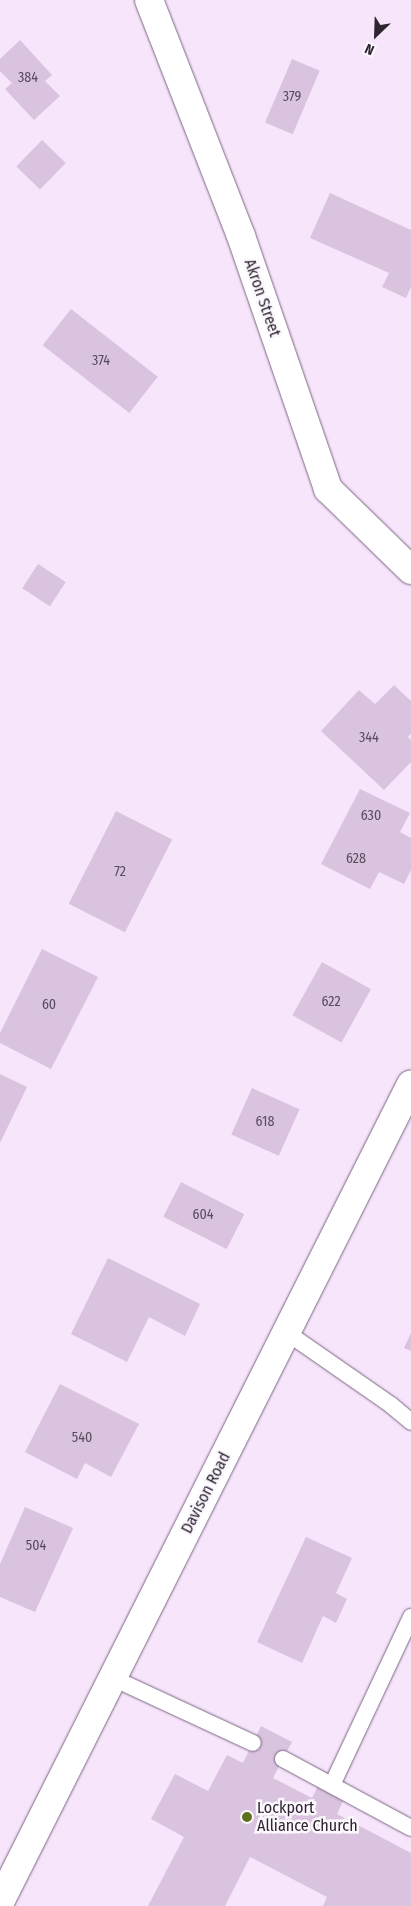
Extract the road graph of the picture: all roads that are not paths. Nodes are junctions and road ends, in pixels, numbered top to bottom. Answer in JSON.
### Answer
{"nodes":[{"id":1,"x":149,"y":0,"type":"edge"},
{"id":2,"x":411,"y":570,"type":"edge"},
{"id":3,"x":411,"y":1084,"type":"edge"},
{"id":4,"x":286,"y":1332,"type":"junction"},
{"id":5,"x":411,"y":1422,"type":"edge"},
{"id":6,"x":411,"y":1617,"type":"edge"},
{"id":7,"x":113,"y":1678,"type":"junction"},
{"id":8,"x":253,"y":1743,"type":"dead end"},
{"id":9,"x":283,"y":1759,"type":"dead end"},
{"id":10,"x":332,"y":1785,"type":"junction"},
{"id":11,"x":410,"y":1823,"type":"edge"},
{"id":12,"x":0,"y":1902,"type":"edge"}],
"edges":[{"from":1,"to":2,"type":"street","name":"Akron Street"},
{"from":3,"to":4,"type":"street","name":"Davison Road"},
{"from":4,"to":5,"type":"lane"},
{"from":4,"to":7,"type":"street","name":"Davison Road"},
{"from":6,"to":10,"type":"lane"},
{"from":7,"to":8,"type":"lane"},
{"from":7,"to":12,"type":"street","name":"Davison Road"},
{"from":9,"to":10,"type":"lane"},
{"from":10,"to":11,"type":"lane"}]}
